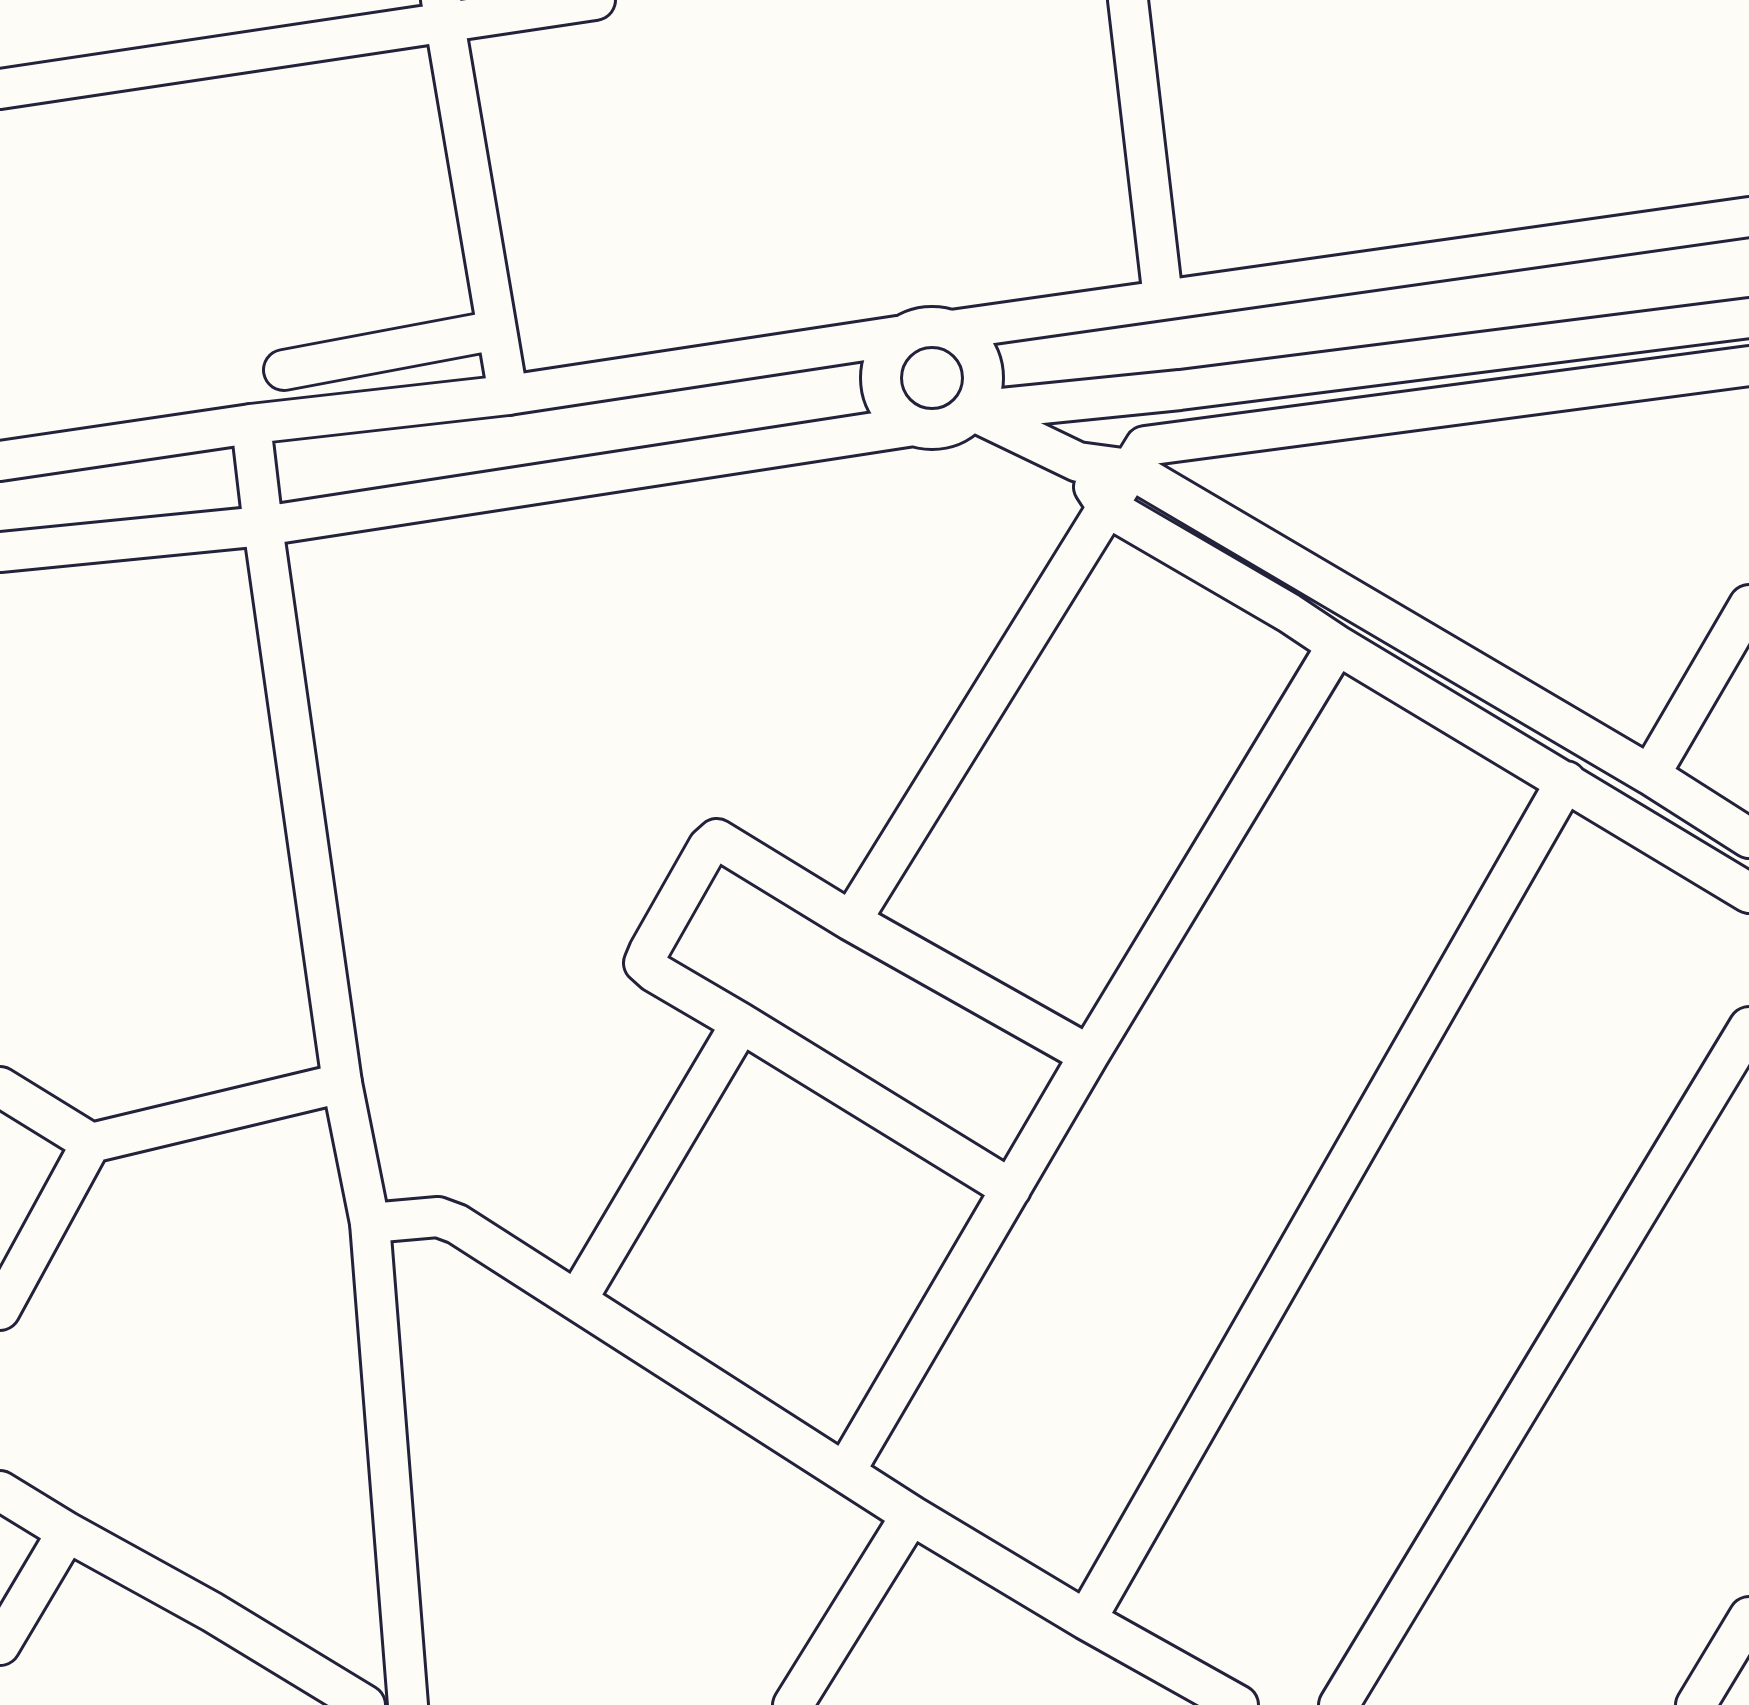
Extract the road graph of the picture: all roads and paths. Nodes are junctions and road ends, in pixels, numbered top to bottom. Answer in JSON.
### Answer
{"nodes":[{"id":1,"x":595,"y":0,"type":"edge"},
{"id":2,"x":1128,"y":0,"type":"edge"},
{"id":3,"x":443,"y":12,"type":"edge"},
{"id":4,"x":0,"y":89,"type":"edge"},
{"id":5,"x":1749,"y":217,"type":"edge"},
{"id":6,"x":1163,"y":299,"type":"junction"},
{"id":7,"x":1749,"y":317,"type":"edge"},
{"id":8,"x":497,"y":330,"type":"junction"},
{"id":9,"x":951,"y":330,"type":"junction"},
{"id":10,"x":904,"y":335,"type":"junction"},
{"id":11,"x":1749,"y":366,"type":"edge"},
{"id":12,"x":284,"y":370,"type":"dead end"},
{"id":13,"x":508,"y":395,"type":"junction"},
{"id":14,"x":972,"y":411,"type":"junction"},
{"id":15,"x":251,"y":424,"type":"junction"},
{"id":16,"x":914,"y":426,"type":"junction"},
{"id":17,"x":0,"y":461,"type":"edge"},
{"id":18,"x":1079,"y":462,"type":"junction"},
{"id":19,"x":1130,"y":469,"type":"junction"},
{"id":20,"x":1107,"y":507,"type":"junction"},
{"id":21,"x":263,"y":526,"type":"junction"},
{"id":22,"x":0,"y":552,"type":"edge"},
{"id":23,"x":1312,"y":576,"type":"junction"},
{"id":24,"x":1749,"y":605,"type":"edge"},
{"id":25,"x":1289,"y":613,"type":"junction"},
{"id":26,"x":1337,"y":645,"type":"junction"},
{"id":27,"x":1650,"y":775,"type":"junction"},
{"id":28,"x":1566,"y":782,"type":"junction"},
{"id":29,"x":1745,"y":836,"type":"edge"},
{"id":30,"x":1734,"y":884,"type":"edge"},
{"id":31,"x":851,"y":921,"type":"junction"},
{"id":32,"x":740,"y":1023,"type":"junction"},
{"id":33,"x":1749,"y":1027,"type":"edge"},
{"id":34,"x":1089,"y":1055,"type":"junction"},
{"id":35,"x":342,"y":1083,"type":"junction"},
{"id":36,"x":0,"y":1087,"type":"edge"},
{"id":37,"x":91,"y":1143,"type":"junction"},
{"id":38,"x":1011,"y":1189,"type":"junction"},
{"id":39,"x":370,"y":1223,"type":"junction"},
{"id":40,"x":577,"y":1300,"type":"junction"},
{"id":41,"x":0,"y":1310,"type":"edge"},
{"id":42,"x":845,"y":1472,"type":"junction"},
{"id":43,"x":0,"y":1491,"type":"edge"},
{"id":44,"x":911,"y":1515,"type":"junction"},
{"id":45,"x":67,"y":1532,"type":"junction"},
{"id":46,"x":1749,"y":1617,"type":"edge"},
{"id":47,"x":1086,"y":1620,"type":"junction"},
{"id":48,"x":0,"y":1645,"type":"edge"},
{"id":49,"x":365,"y":1705,"type":"edge"},
{"id":50,"x":408,"y":1705,"type":"edge"},
{"id":51,"x":793,"y":1705,"type":"edge"},
{"id":52,"x":1238,"y":1705,"type":"edge"},
{"id":53,"x":1339,"y":1705,"type":"edge"},
{"id":54,"x":1696,"y":1705,"type":"edge"}],
"edges":[{"from":1,"to":3,"type":"street"},
{"from":2,"to":6,"type":"street"},
{"from":3,"to":4,"type":"street"},
{"from":3,"to":8,"type":"street"},
{"from":5,"to":6,"type":"street"},
{"from":6,"to":9,"type":"street"},
{"from":7,"to":14,"type":"street"},
{"from":8,"to":12,"type":"street"},
{"from":8,"to":13,"type":"street"},
{"from":9,"to":10,"type":"street"},
{"from":9,"to":14,"type":"street"},
{"from":10,"to":13,"type":"street"},
{"from":10,"to":16,"type":"street"},
{"from":11,"to":19,"type":"street"},
{"from":13,"to":15,"type":"street"},
{"from":14,"to":16,"type":"street"},
{"from":14,"to":18,"type":"street"},
{"from":15,"to":17,"type":"street"},
{"from":15,"to":21,"type":"street"},
{"from":16,"to":21,"type":"street"},
{"from":18,"to":19,"type":"street"},
{"from":18,"to":20,"type":"street"},
{"from":19,"to":20,"type":"street"},
{"from":19,"to":23,"type":"street"},
{"from":20,"to":25,"type":"street"},
{"from":20,"to":31,"type":"street"},
{"from":21,"to":22,"type":"street"},
{"from":21,"to":35,"type":"street"},
{"from":23,"to":25,"type":"street"},
{"from":23,"to":27,"type":"street"},
{"from":24,"to":27,"type":"street"},
{"from":25,"to":26,"type":"street"},
{"from":26,"to":28,"type":"street"},
{"from":26,"to":34,"type":"street"},
{"from":27,"to":29,"type":"street"},
{"from":28,"to":30,"type":"street"},
{"from":28,"to":47,"type":"street"},
{"from":29,"to":30,"type":"street"},
{"from":31,"to":32,"type":"street"},
{"from":31,"to":34,"type":"street"},
{"from":32,"to":38,"type":"street"},
{"from":32,"to":40,"type":"street"},
{"from":33,"to":53,"type":"street"},
{"from":34,"to":38,"type":"street"},
{"from":35,"to":37,"type":"street"},
{"from":35,"to":39,"type":"street"},
{"from":36,"to":37,"type":"street"},
{"from":37,"to":41,"type":"street"},
{"from":38,"to":42,"type":"street"},
{"from":39,"to":40,"type":"street"},
{"from":39,"to":50,"type":"street"},
{"from":40,"to":42,"type":"street"},
{"from":42,"to":44,"type":"street"},
{"from":43,"to":45,"type":"street"},
{"from":44,"to":47,"type":"street"},
{"from":44,"to":51,"type":"street"},
{"from":45,"to":48,"type":"street"},
{"from":45,"to":49,"type":"street"},
{"from":46,"to":54,"type":"street"},
{"from":47,"to":52,"type":"street"}]}
